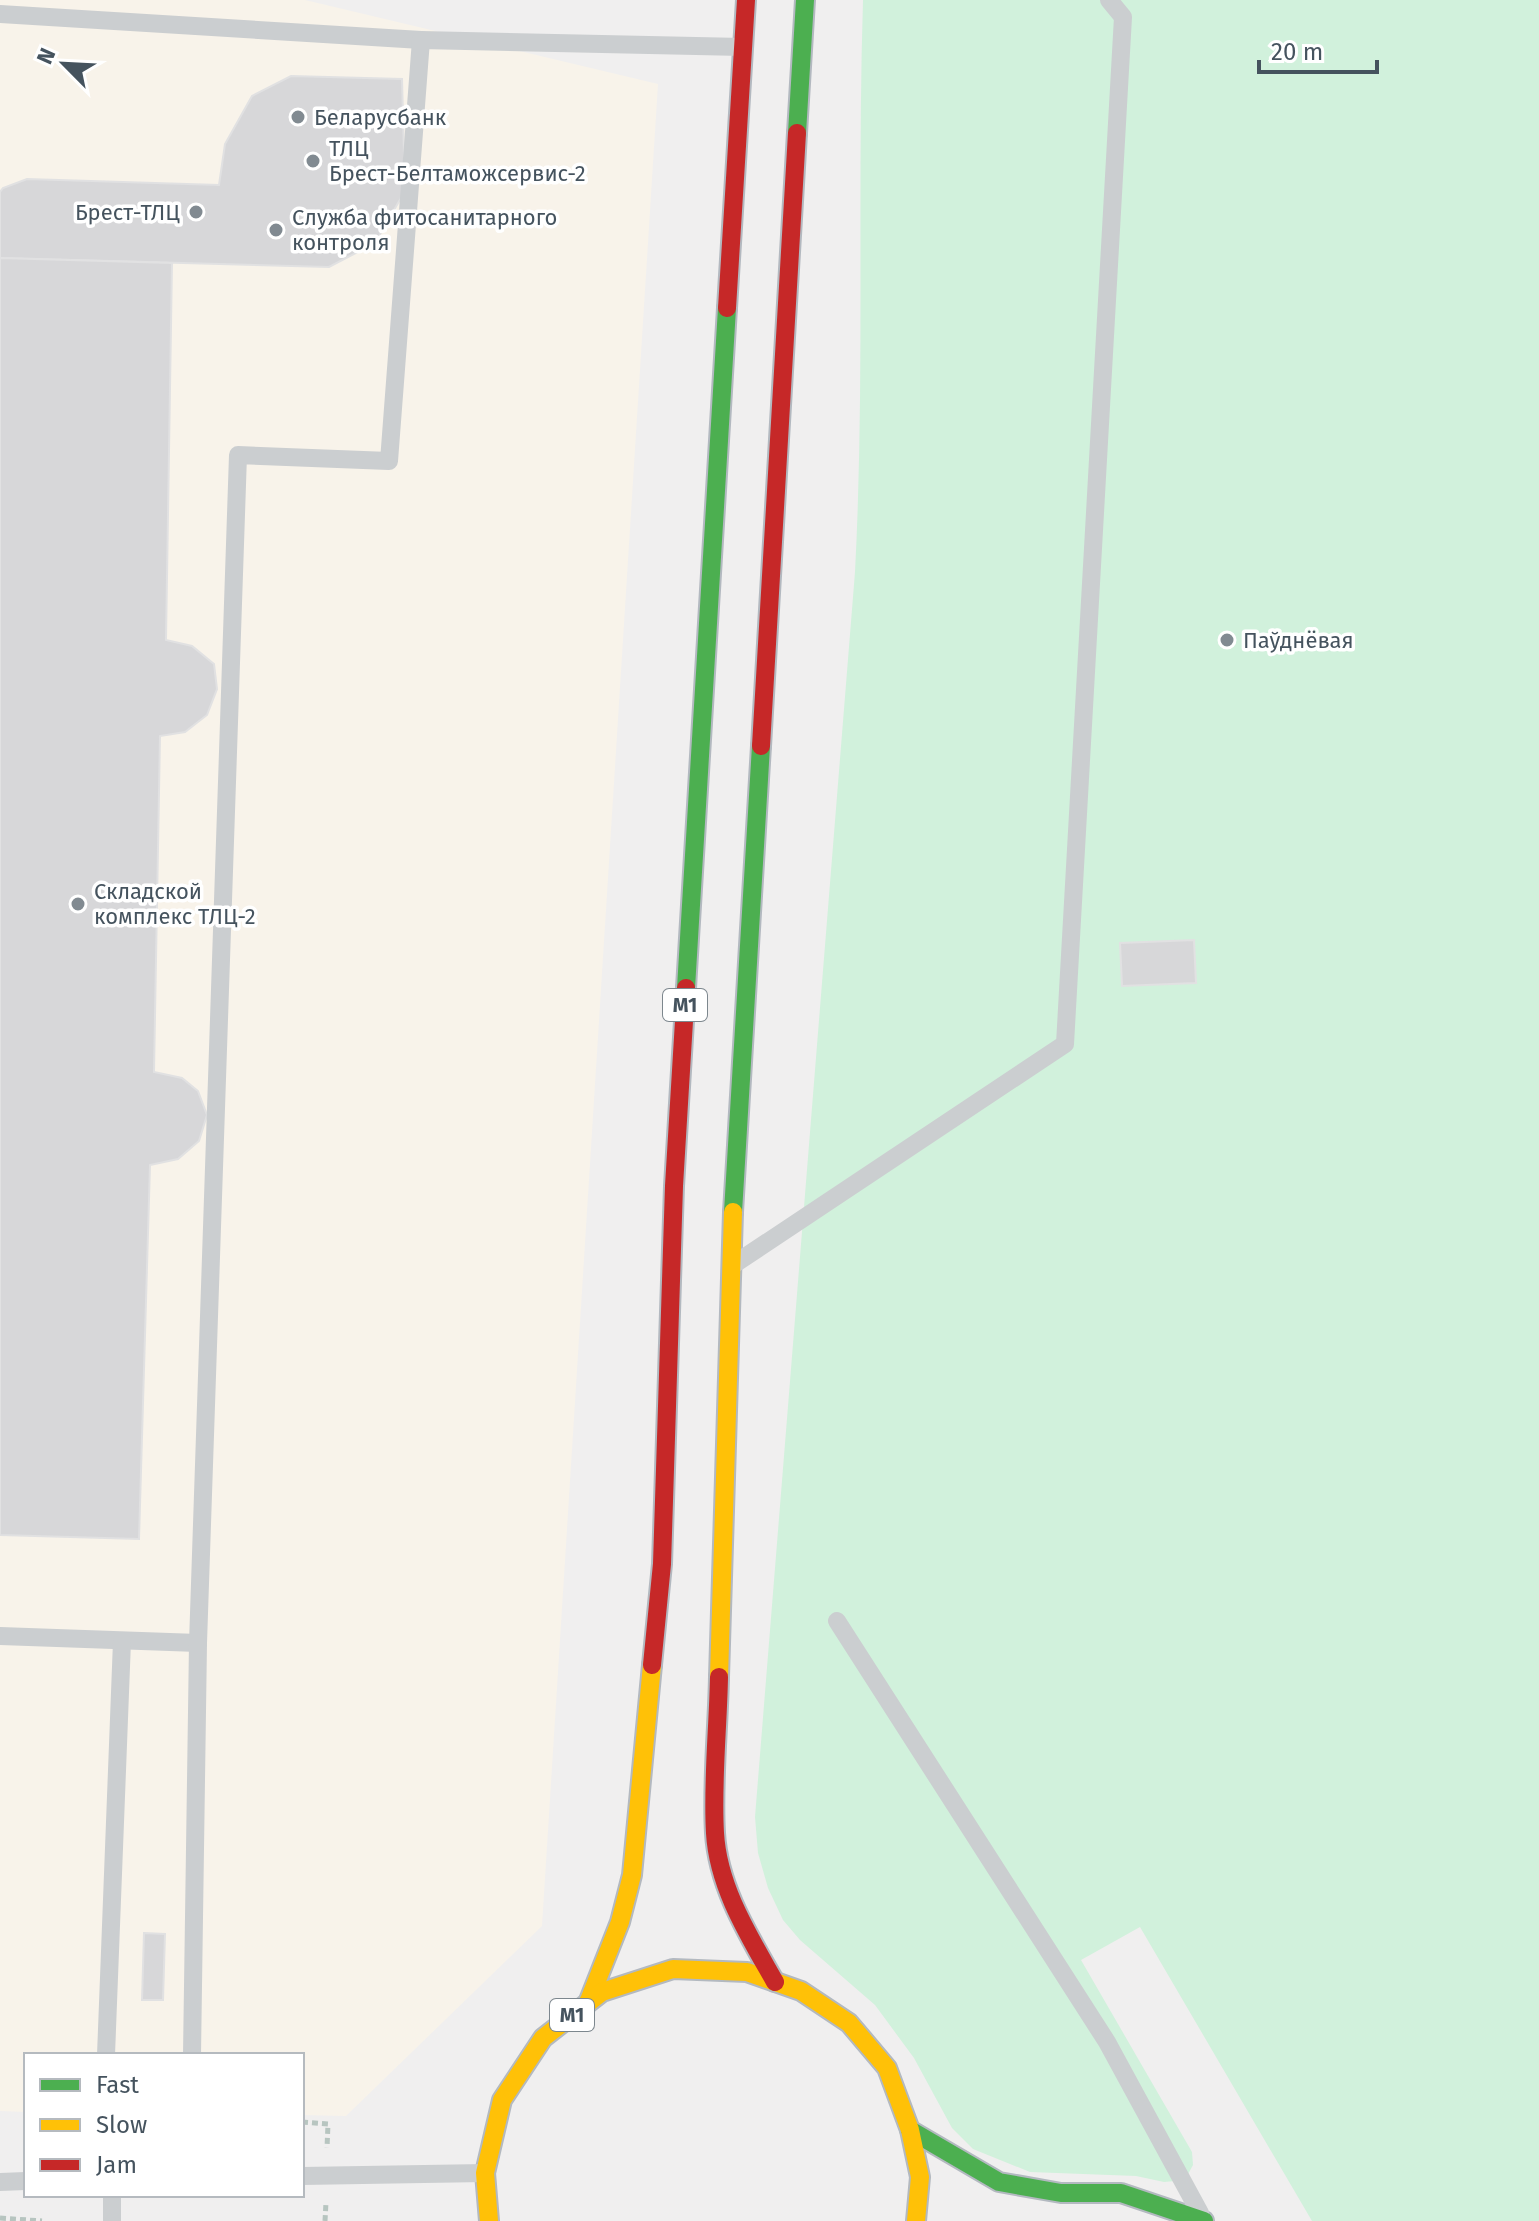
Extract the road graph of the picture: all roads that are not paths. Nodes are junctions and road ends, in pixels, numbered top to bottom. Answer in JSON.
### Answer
{"nodes":[{"id":1,"x":746,"y":0,"type":"edge"},
{"id":2,"x":805,"y":0,"type":"edge"},
{"id":3,"x":1109,"y":0,"type":"edge"},
{"id":4,"x":0,"y":14,"type":"edge"},
{"id":5,"x":421,"y":40,"type":"junction"},
{"id":6,"x":743,"y":47,"type":"junction"},
{"id":7,"x":730,"y":1266,"type":"junction"},
{"id":8,"x":837,"y":1621,"type":"dead end"},
{"id":9,"x":0,"y":1636,"type":"edge"},
{"id":10,"x":122,"y":1641,"type":"junction"},
{"id":11,"x":198,"y":1643,"type":"junction"},
{"id":12,"x":775,"y":1982,"type":"junction"},
{"id":13,"x":588,"y":2003,"type":"junction"},
{"id":14,"x":106,"y":2053,"type":"edge"},
{"id":15,"x":192,"y":2053,"type":"edge"},
{"id":16,"x":910,"y":2130,"type":"junction"},
{"id":17,"x":485,"y":2173,"type":"junction"},
{"id":18,"x":304,"y":2176,"type":"edge"},
{"id":19,"x":24,"y":2181,"type":"edge"},
{"id":20,"x":0,"y":2182,"type":"edge"},
{"id":21,"x":112,"y":2197,"type":"edge"},
{"id":22,"x":1204,"y":2220,"type":"edge"},
{"id":23,"x":112,"y":2221,"type":"edge"},
{"id":24,"x":489,"y":2221,"type":"edge"},
{"id":25,"x":916,"y":2221,"type":"edge"}],
"edges":[{"from":1,"to":6,"type":"highway","number":"М1"},
{"from":2,"to":7,"type":"highway"},
{"from":3,"to":7,"type":"lane"},
{"from":4,"to":5,"type":"lane"},
{"from":5,"to":6,"type":"lane"},
{"from":5,"to":11,"type":"lane"},
{"from":6,"to":13,"type":"highway","number":"М1"},
{"from":7,"to":12,"type":"highway"},
{"from":8,"to":22,"type":"lane"},
{"from":9,"to":10,"type":"lane"},
{"from":10,"to":11,"type":"lane"},
{"from":10,"to":14,"type":"lane"},
{"from":11,"to":15,"type":"lane"},
{"from":12,"to":13,"type":"highway","number":"М1"},
{"from":12,"to":16,"type":"highway","number":"М1"},
{"from":13,"to":17,"type":"highway","number":"М1"},
{"from":16,"to":22,"type":"highway"},
{"from":16,"to":25,"type":"highway","number":"М1"},
{"from":17,"to":18,"type":"lane"},
{"from":17,"to":24,"type":"highway","number":"М1"},
{"from":19,"to":20,"type":"lane"},
{"from":21,"to":23,"type":"lane"}]}
